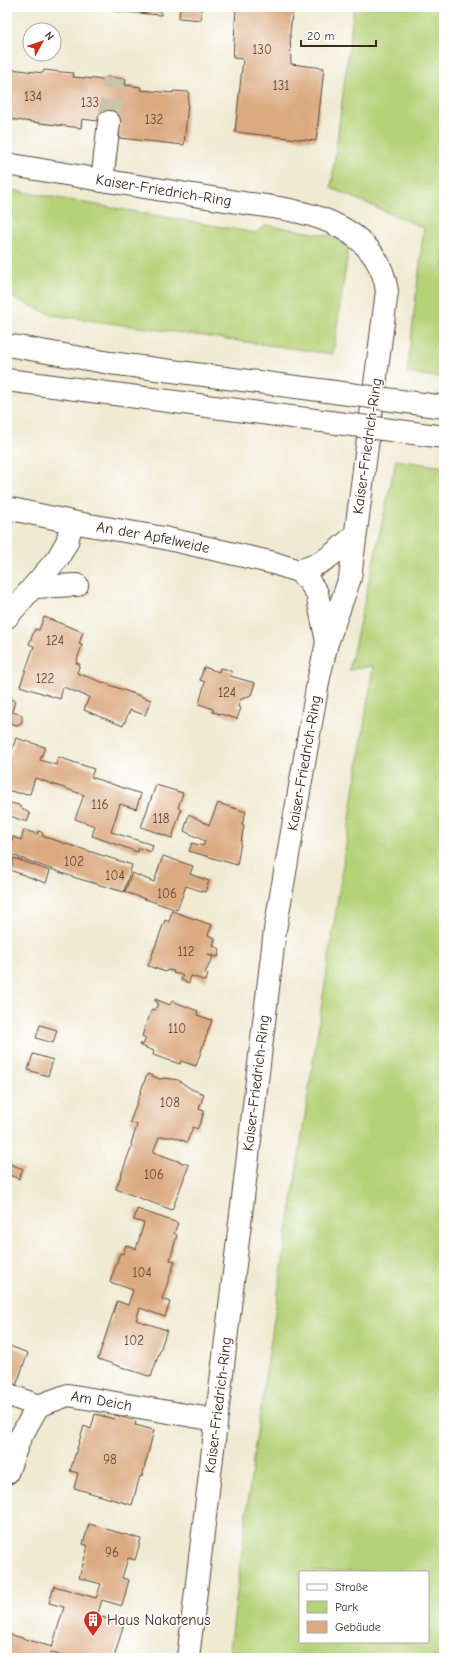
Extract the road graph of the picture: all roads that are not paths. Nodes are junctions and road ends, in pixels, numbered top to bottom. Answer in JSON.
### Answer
{"nodes":[{"id":1,"x":109,"y":122,"type":"tunnel mouth"},
{"id":2,"x":7,"y":164,"type":"edge"},
{"id":3,"x":102,"y":181,"type":"junction"},
{"id":4,"x":7,"y":346,"type":"edge"},
{"id":5,"x":7,"y":380,"type":"edge"},
{"id":6,"x":444,"y":407,"type":"edge"},
{"id":7,"x":444,"y":437,"type":"edge"},
{"id":8,"x":7,"y":508,"type":"edge"},
{"id":9,"x":72,"y":522,"type":"junction"},
{"id":10,"x":355,"y":535,"type":"junction"},
{"id":11,"x":298,"y":571,"type":"junction"},
{"id":12,"x":77,"y":585,"type":"dead end"},
{"id":13,"x":34,"y":587,"type":"junction"},
{"id":14,"x":7,"y":617,"type":"edge"},
{"id":15,"x":327,"y":643,"type":"junction"},
{"id":16,"x":7,"y":1394,"type":"edge"},
{"id":17,"x":38,"y":1406,"type":"junction"},
{"id":18,"x":216,"y":1420,"type":"junction"},
{"id":19,"x":7,"y":1473,"type":"edge"},
{"id":20,"x":188,"y":1658,"type":"edge"}],
"edges":[{"from":1,"to":3,"type":"main road"},
{"from":2,"to":3,"type":"main road","name":"Kaiser-Friedrich-Ring"},
{"from":3,"to":10,"type":"main road","name":"Kaiser-Friedrich-Ring"},
{"from":4,"to":6,"type":"main road","bridge":true},
{"from":5,"to":7,"type":"main road","bridge":true},
{"from":8,"to":9,"type":"main road","name":"An der Apfelweide"},
{"from":9,"to":11,"type":"main road","name":"An der Apfelweide"},
{"from":9,"to":13,"type":"main road"},
{"from":10,"to":11,"type":"main road"},
{"from":10,"to":15,"type":"main road","name":"Kaiser-Friedrich-Ring"},
{"from":11,"to":15,"type":"main road","name":"An der Apfelweide"},
{"from":12,"to":13,"type":"main road"},
{"from":13,"to":14,"type":"main road"},
{"from":15,"to":18,"type":"main road","name":"Kaiser-Friedrich-Ring"},
{"from":16,"to":17,"type":"main road"},
{"from":17,"to":18,"type":"main road","name":"Am Deich"},
{"from":17,"to":19,"type":"main road"},
{"from":18,"to":20,"type":"main road","name":"Kaiser-Friedrich-Ring"}]}
